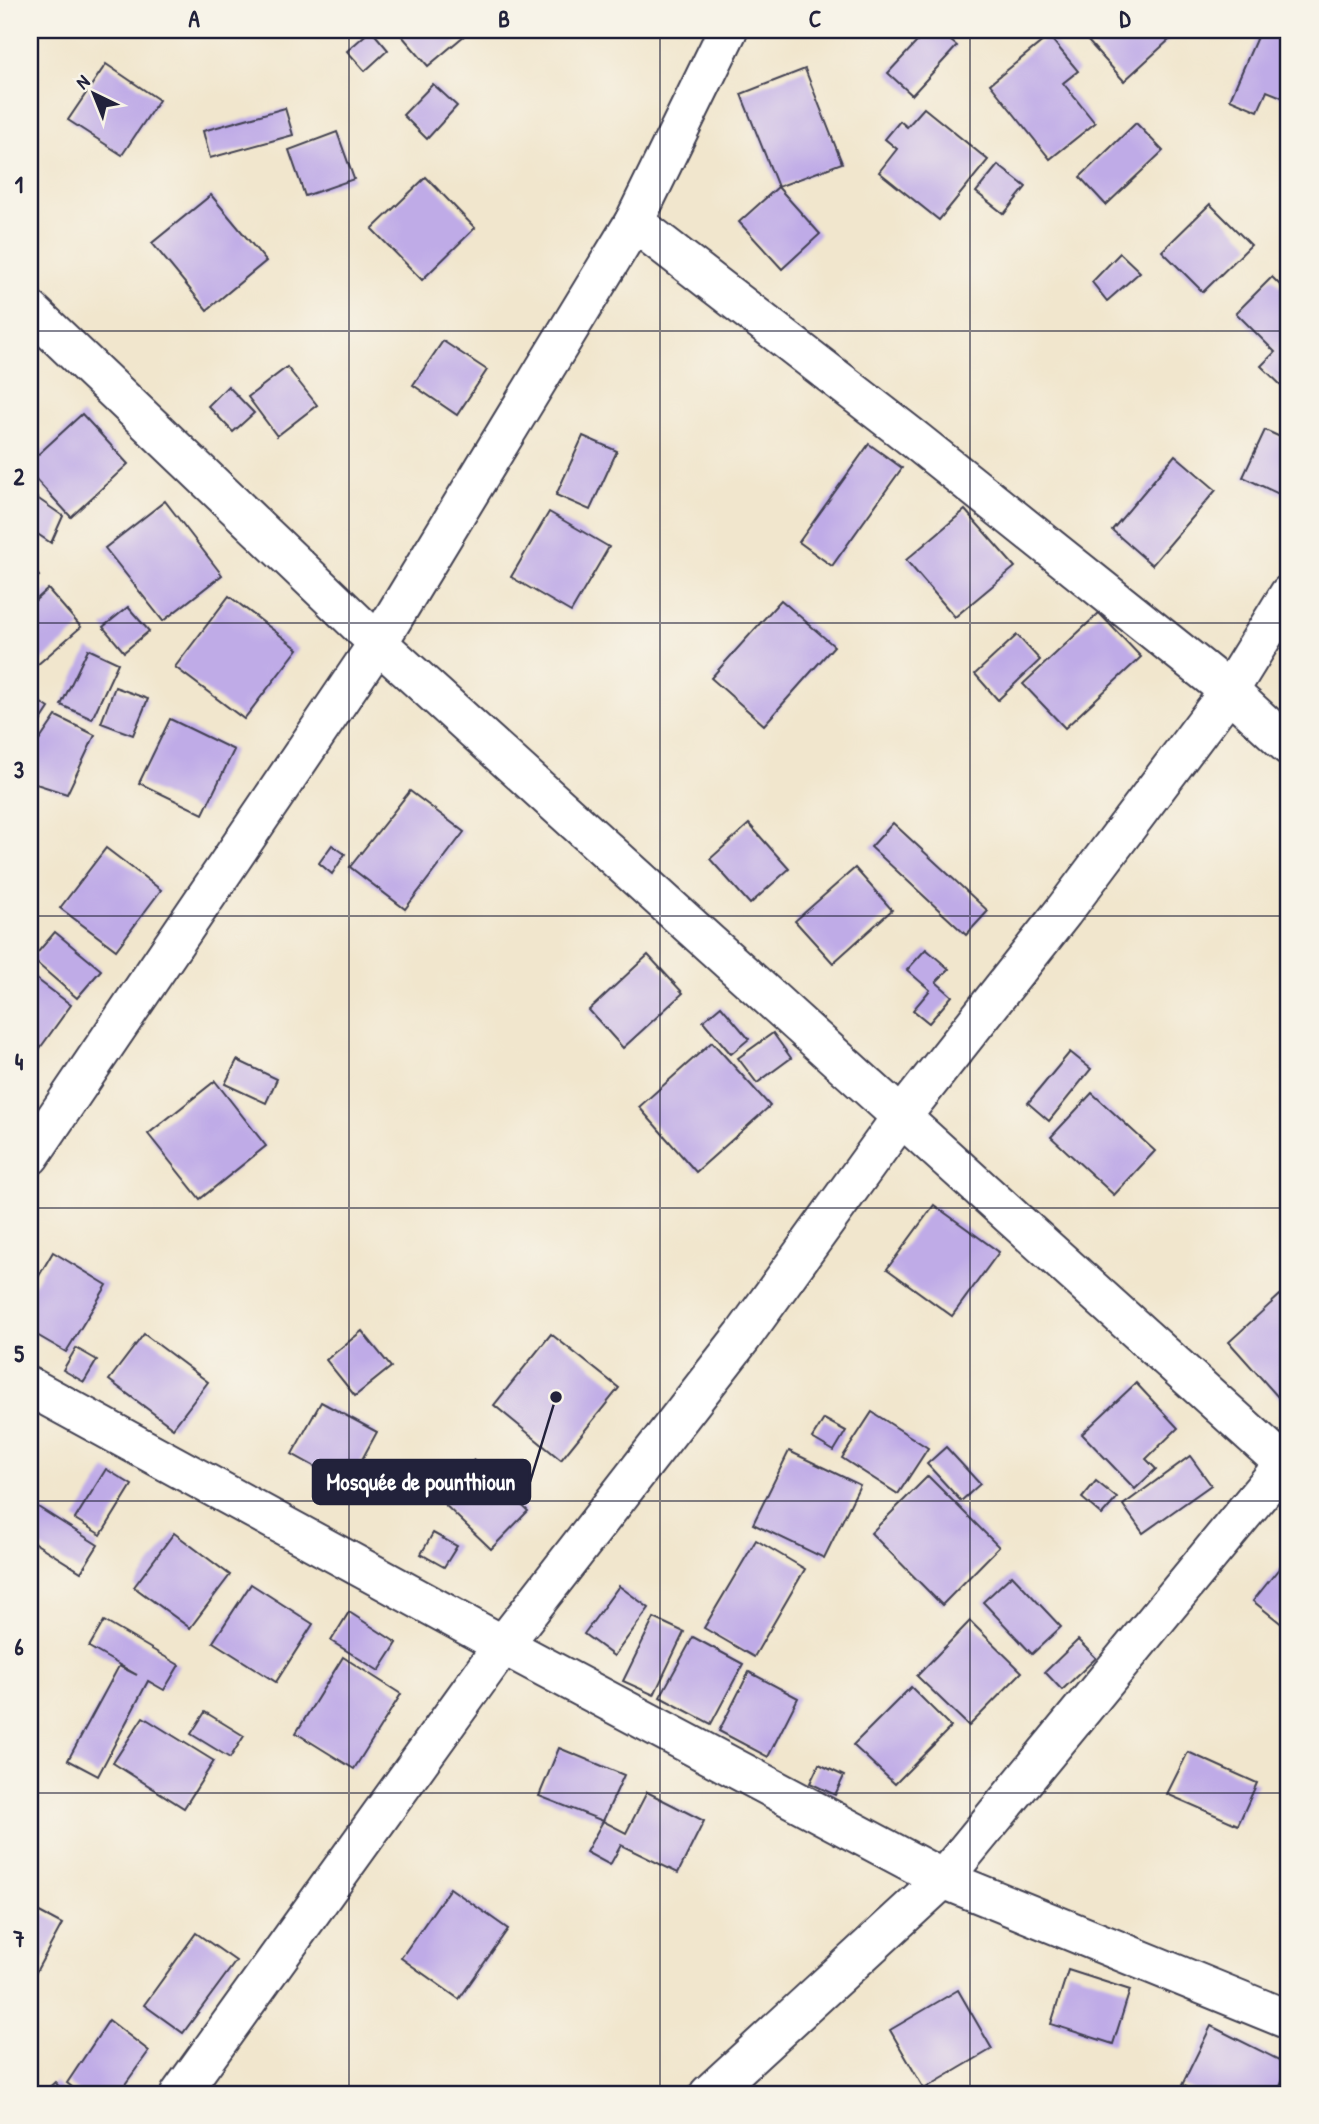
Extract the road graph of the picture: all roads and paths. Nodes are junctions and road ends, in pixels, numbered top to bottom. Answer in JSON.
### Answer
{"nodes":[{"id":1,"x":728,"y":30,"type":"edge"},
{"id":2,"x":634,"y":222,"type":"junction"},
{"id":3,"x":30,"y":310,"type":"edge"},
{"id":4,"x":1289,"y":594,"type":"edge"},
{"id":5,"x":379,"y":643,"type":"junction"},
{"id":6,"x":1229,"y":691,"type":"junction"},
{"id":7,"x":1289,"y":746,"type":"edge"},
{"id":8,"x":902,"y":1116,"type":"junction"},
{"id":9,"x":30,"y":1156,"type":"edge"},
{"id":10,"x":30,"y":1387,"type":"edge"},
{"id":11,"x":1288,"y":1463,"type":"edge"},
{"id":12,"x":503,"y":1646,"type":"junction"},
{"id":13,"x":943,"y":1879,"type":"junction"},
{"id":14,"x":1289,"y":2020,"type":"edge"},
{"id":15,"x":180,"y":2094,"type":"edge"},
{"id":16,"x":709,"y":2094,"type":"edge"}],
"edges":[{"from":1,"to":2,"type":"street"},
{"from":2,"to":5,"type":"street"},
{"from":2,"to":6,"type":"street"},
{"from":3,"to":5,"type":"street"},
{"from":4,"to":6,"type":"street"},
{"from":5,"to":8,"type":"street"},
{"from":5,"to":9,"type":"street"},
{"from":6,"to":7,"type":"street"},
{"from":6,"to":8,"type":"street"},
{"from":8,"to":11,"type":"street"},
{"from":8,"to":12,"type":"street"},
{"from":10,"to":12,"type":"street"},
{"from":11,"to":13,"type":"street"},
{"from":12,"to":13,"type":"street"},
{"from":12,"to":15,"type":"street"},
{"from":13,"to":14,"type":"street"},
{"from":13,"to":16,"type":"street"}]}
